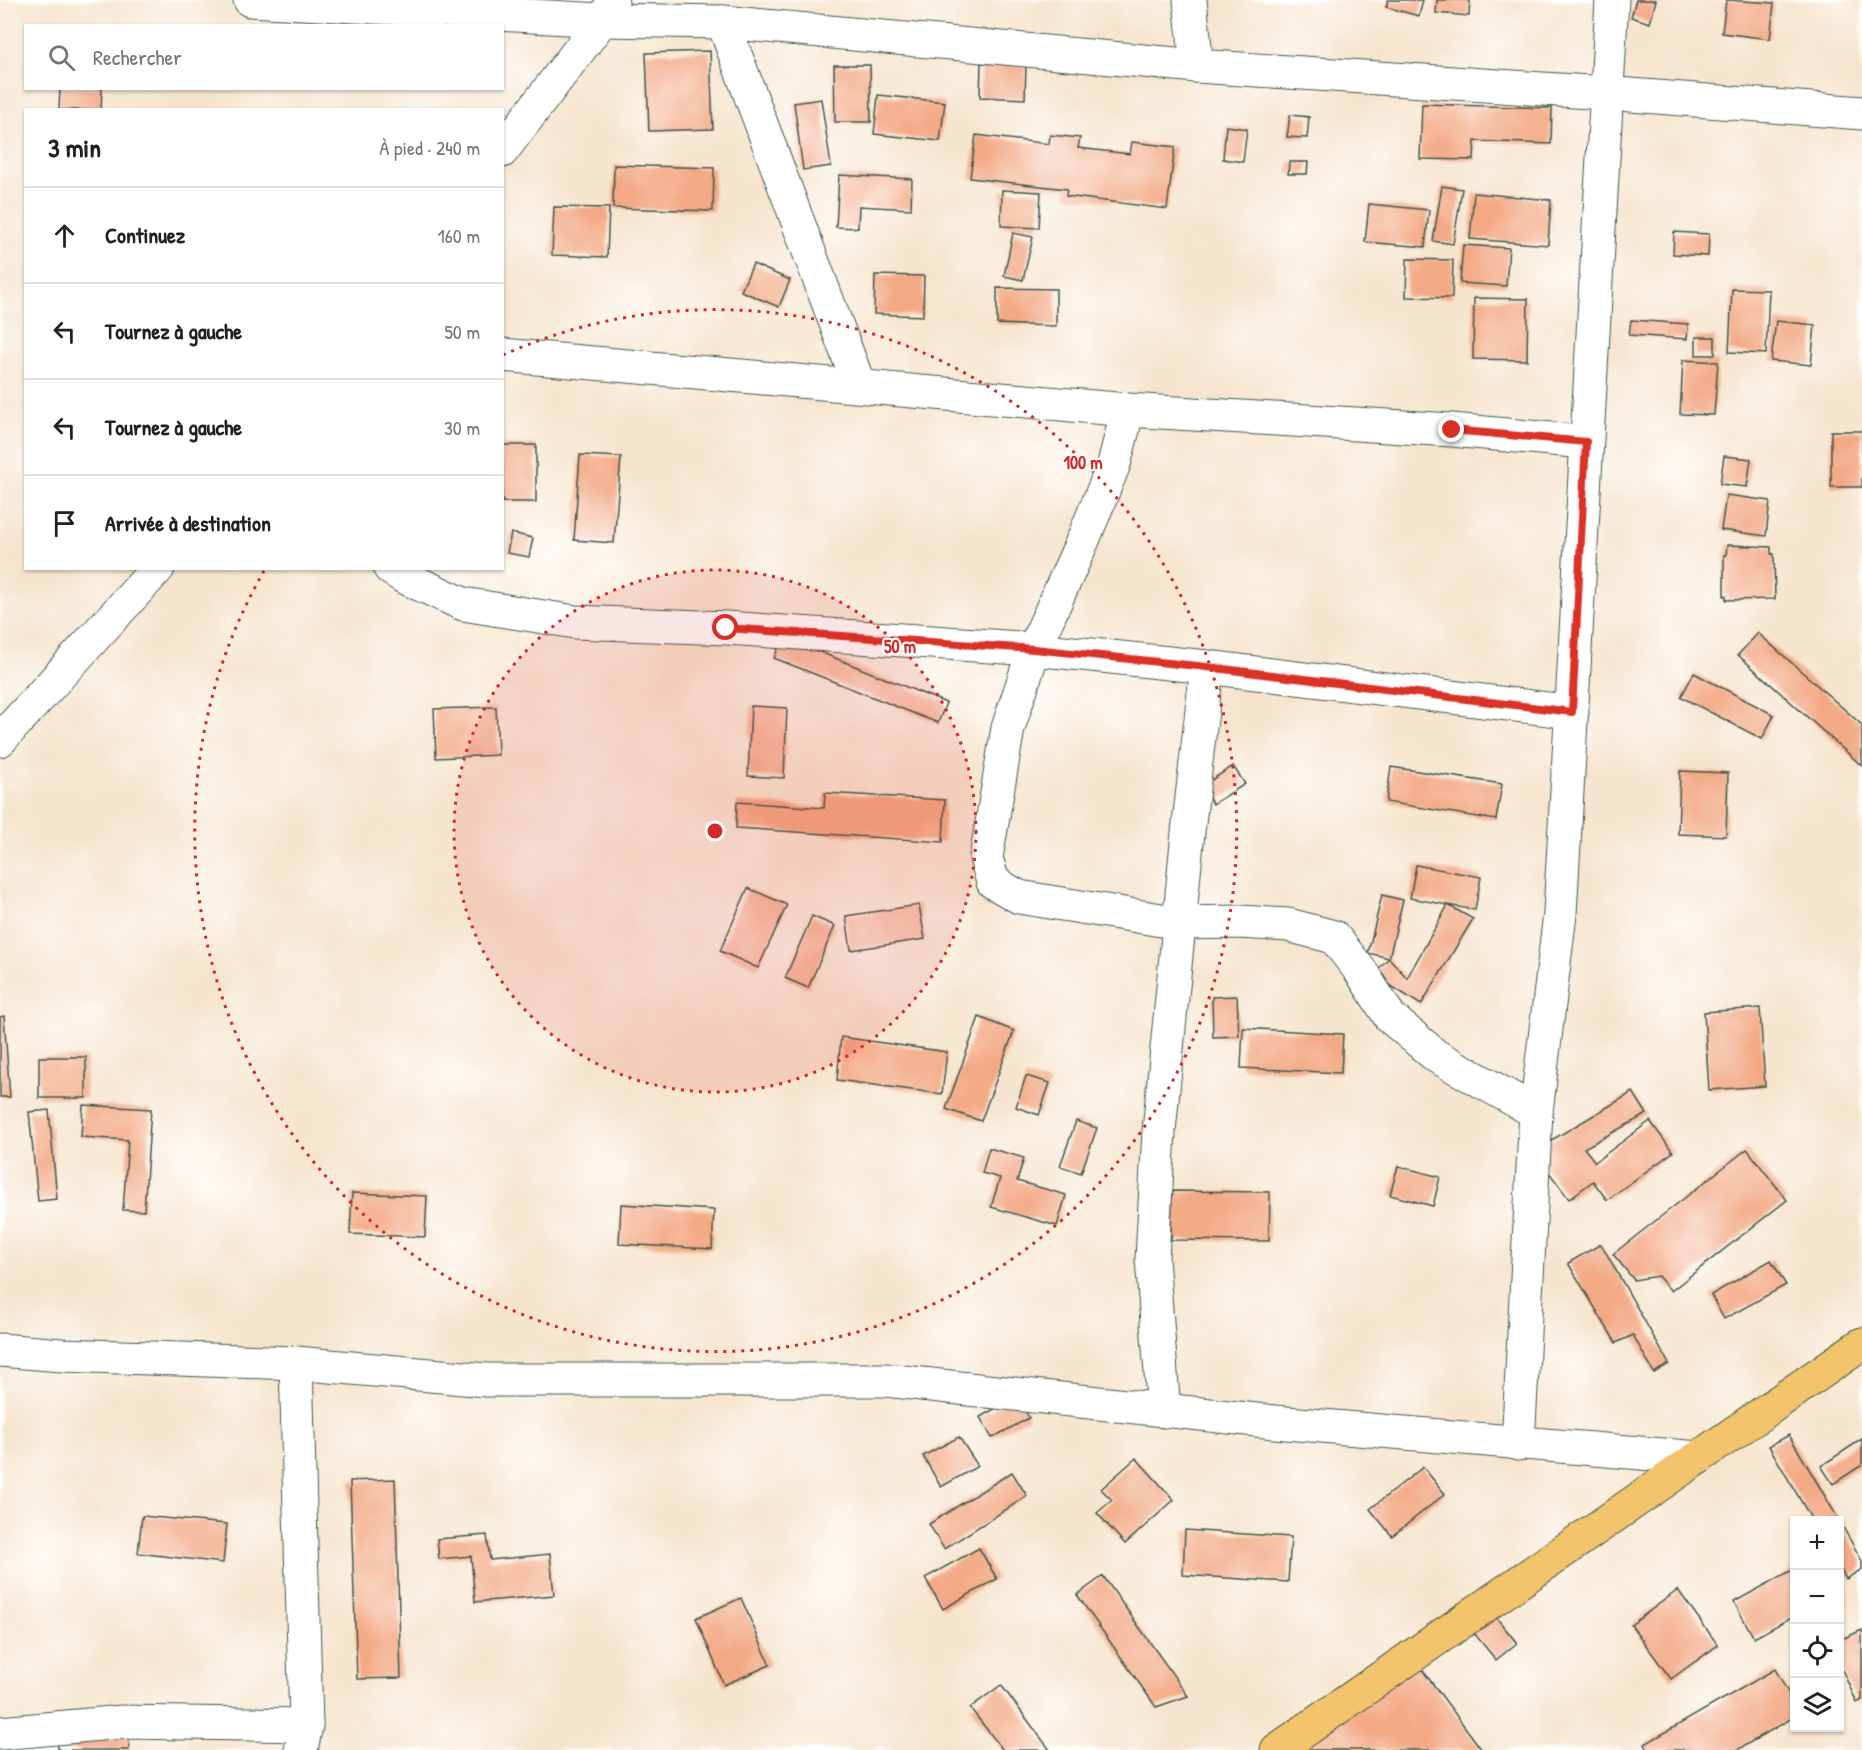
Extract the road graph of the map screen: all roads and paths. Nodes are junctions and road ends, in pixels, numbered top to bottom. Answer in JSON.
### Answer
{"nodes":[{"id":1,"x":250,"y":0,"type":"edge"},
{"id":2,"x":1190,"y":0,"type":"edge"},
{"id":3,"x":1612,"y":0,"type":"edge"},
{"id":4,"x":608,"y":10,"type":"edge"},
{"id":5,"x":723,"y":22,"type":"junction"},
{"id":6,"x":1197,"y":66,"type":"junction"},
{"id":7,"x":1605,"y":93,"type":"junction"},
{"id":8,"x":1862,"y":113,"type":"edge"},
{"id":9,"x":504,"y":148,"type":"edge"},
{"id":10,"x":504,"y":355,"type":"edge"},
{"id":11,"x":859,"y":385,"type":"junction"},
{"id":12,"x":1128,"y":410,"type":"junction"},
{"id":13,"x":1586,"y":442,"type":"junction"},
{"id":14,"x":156,"y":570,"type":"edge"},
{"id":15,"x":393,"y":570,"type":"edge"},
{"id":16,"x":1034,"y":649,"type":"junction"},
{"id":17,"x":1207,"y":667,"type":"junction"},
{"id":18,"x":1572,"y":712,"type":"junction"},
{"id":19,"x":0,"y":740,"type":"edge"},
{"id":20,"x":1180,"y":923,"type":"junction"},
{"id":21,"x":1536,"y":1112,"type":"junction"},
{"id":22,"x":1862,"y":1344,"type":"edge"},
{"id":23,"x":0,"y":1350,"type":"edge"},
{"id":24,"x":296,"y":1363,"type":"junction"},
{"id":25,"x":1164,"y":1411,"type":"junction"},
{"id":26,"x":1518,"y":1444,"type":"junction"},
{"id":27,"x":1699,"y":1458,"type":"junction"},
{"id":28,"x":0,"y":1733,"type":"edge"},
{"id":29,"x":304,"y":1737,"type":"edge"},
{"id":30,"x":1277,"y":1750,"type":"edge"}],
"edges":[{"from":1,"to":4,"type":"street"},
{"from":2,"to":6,"type":"street"},
{"from":3,"to":7,"type":"street"},
{"from":4,"to":5,"type":"street"},
{"from":4,"to":9,"type":"street"},
{"from":5,"to":6,"type":"street"},
{"from":5,"to":11,"type":"street"},
{"from":6,"to":7,"type":"street"},
{"from":7,"to":8,"type":"street"},
{"from":7,"to":13,"type":"street"},
{"from":10,"to":11,"type":"street"},
{"from":11,"to":12,"type":"street"},
{"from":12,"to":13,"type":"street"},
{"from":12,"to":16,"type":"street"},
{"from":13,"to":18,"type":"street"},
{"from":14,"to":19,"type":"street"},
{"from":15,"to":16,"type":"street"},
{"from":16,"to":17,"type":"street"},
{"from":16,"to":20,"type":"street"},
{"from":17,"to":18,"type":"street"},
{"from":17,"to":20,"type":"street"},
{"from":18,"to":21,"type":"street"},
{"from":20,"to":21,"type":"street"},
{"from":20,"to":25,"type":"street"},
{"from":21,"to":26,"type":"street"},
{"from":22,"to":27,"type":"main road"},
{"from":23,"to":24,"type":"street"},
{"from":24,"to":25,"type":"street"},
{"from":24,"to":29,"type":"street"},
{"from":25,"to":26,"type":"street"},
{"from":26,"to":27,"type":"street"},
{"from":27,"to":30,"type":"main road"},
{"from":28,"to":29,"type":"street"}]}
